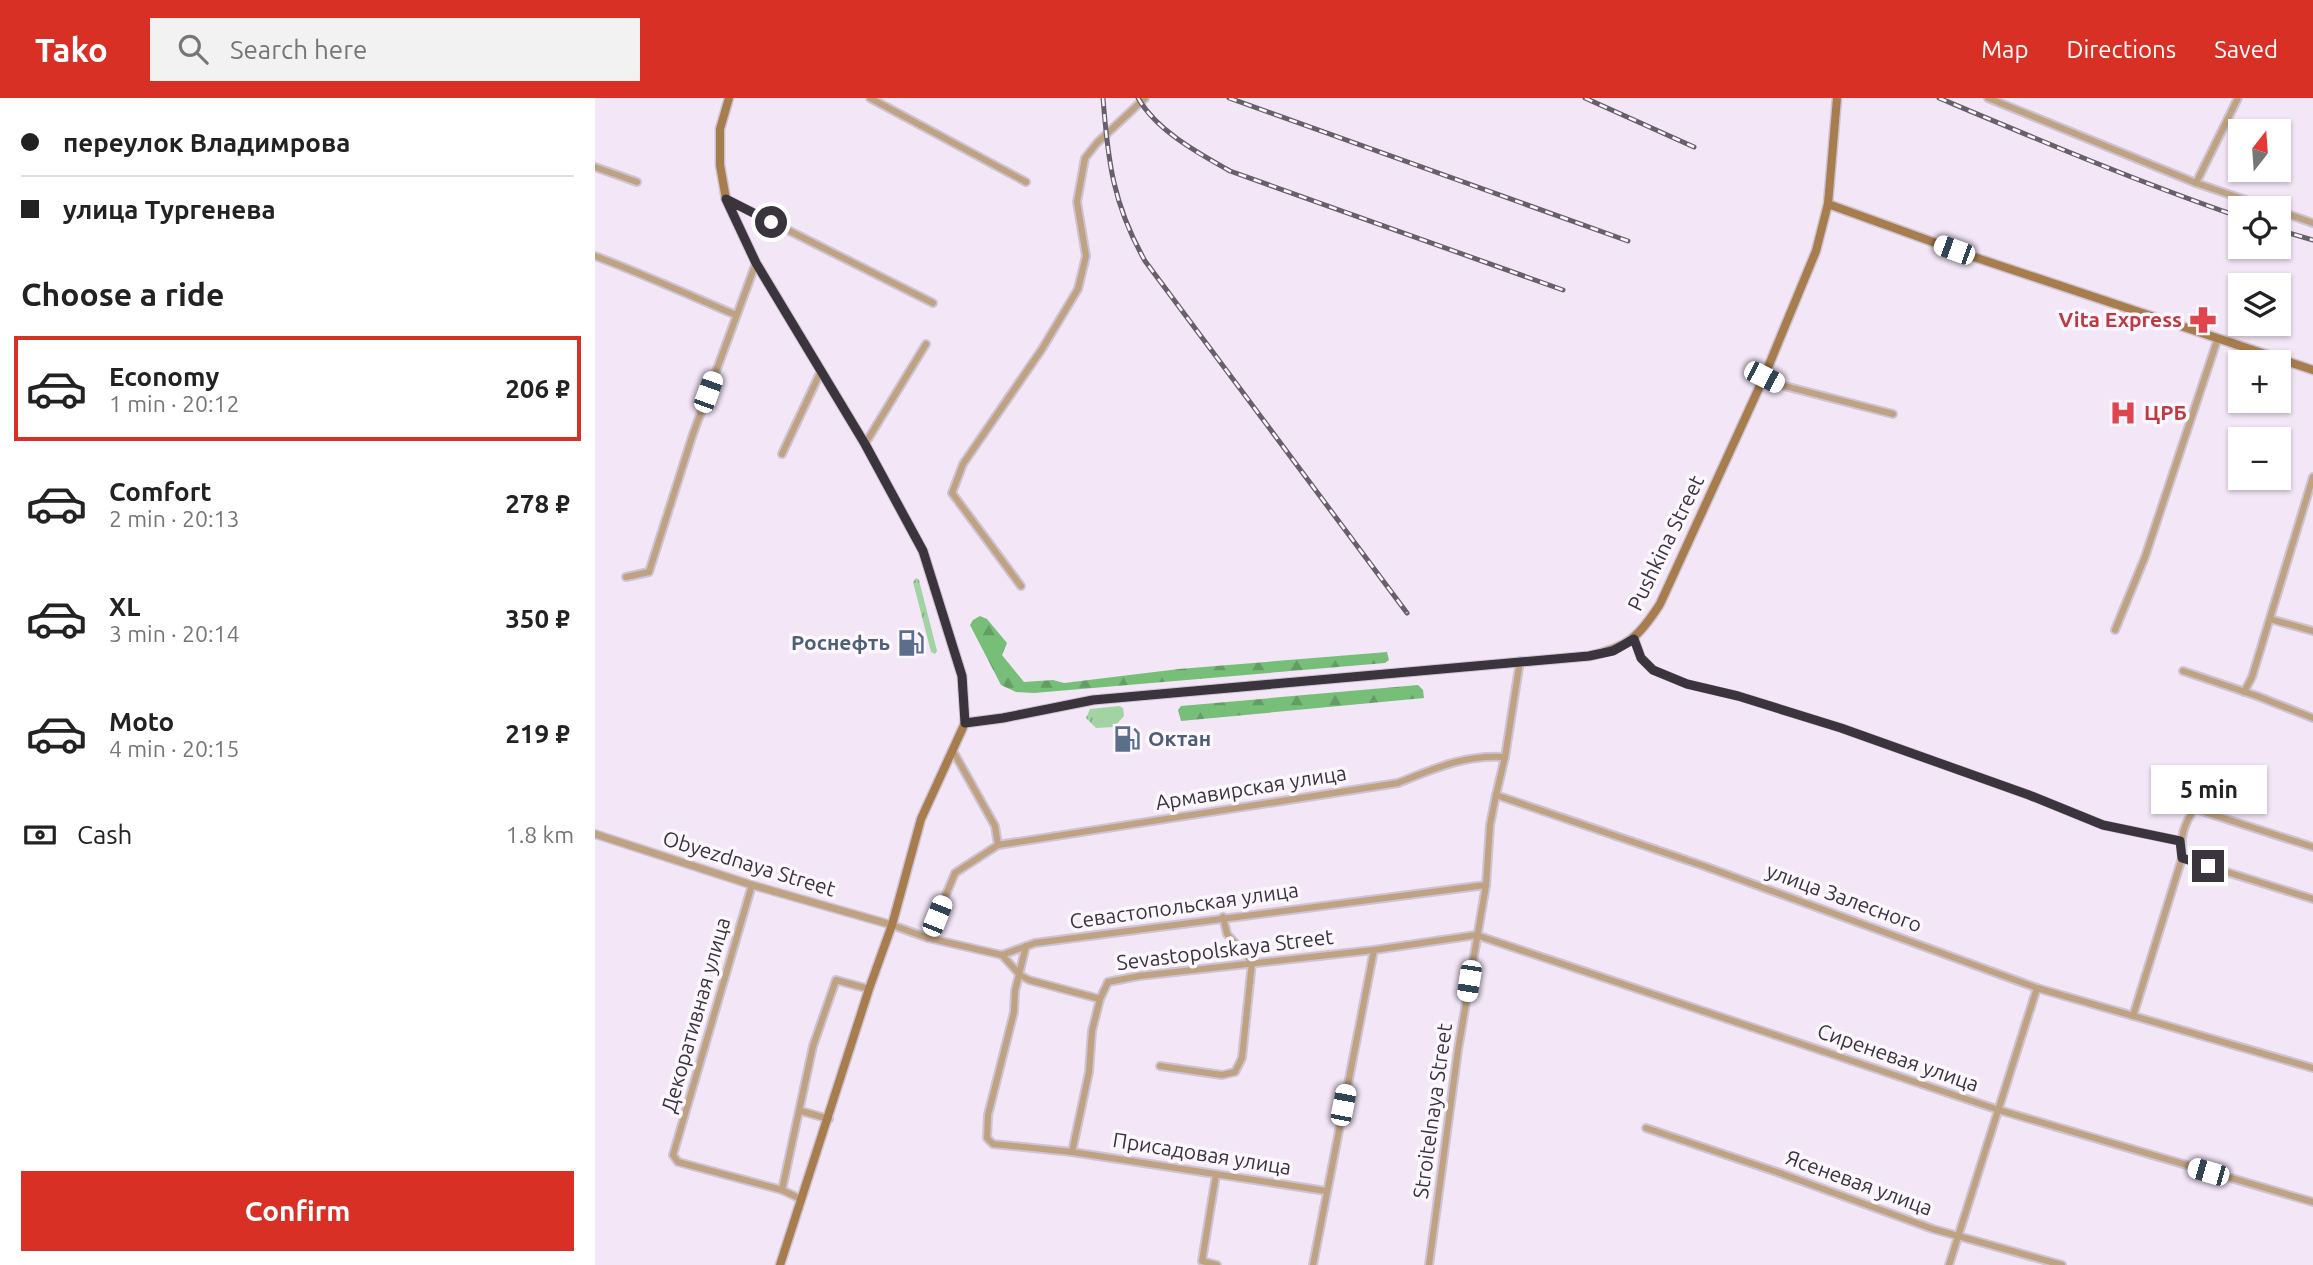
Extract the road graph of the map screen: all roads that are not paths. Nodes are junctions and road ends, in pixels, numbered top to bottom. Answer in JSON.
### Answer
{"nodes":[{"id":1,"x":729,"y":98,"type":"edge"},
{"id":2,"x":870,"y":98,"type":"edge"},
{"id":3,"x":1145,"y":98,"type":"edge"},
{"id":4,"x":1837,"y":98,"type":"edge"},
{"id":5,"x":1988,"y":98,"type":"edge"},
{"id":6,"x":2238,"y":98,"type":"edge"},
{"id":7,"x":595,"y":167,"type":"edge"},
{"id":8,"x":637,"y":182,"type":"dead end"},
{"id":9,"x":1026,"y":182,"type":"dead end"},
{"id":10,"x":2196,"y":183,"type":"junction"},
{"id":11,"x":2234,"y":196,"type":"edge"},
{"id":12,"x":726,"y":199,"type":"junction"},
{"id":13,"x":1828,"y":204,"type":"junction"},
{"id":14,"x":2291,"y":216,"type":"edge"},
{"id":15,"x":2313,"y":223,"type":"edge"},
{"id":16,"x":595,"y":256,"type":"edge"},
{"id":17,"x":756,"y":263,"type":"junction"},
{"id":18,"x":933,"y":303,"type":"dead end"},
{"id":19,"x":736,"y":315,"type":"junction"},
{"id":20,"x":2218,"y":338,"type":"junction"},
{"id":21,"x":926,"y":344,"type":"dead end"},
{"id":22,"x":2313,"y":370,"type":"edge"},
{"id":23,"x":821,"y":371,"type":"junction"},
{"id":24,"x":1764,"y":377,"type":"junction"},
{"id":25,"x":1893,"y":414,"type":"dead end"},
{"id":26,"x":865,"y":444,"type":"junction"},
{"id":27,"x":782,"y":454,"type":"dead end"},
{"id":28,"x":2313,"y":477,"type":"edge"},
{"id":29,"x":626,"y":577,"type":"dead end"},
{"id":30,"x":1021,"y":586,"type":"dead end"},
{"id":31,"x":2270,"y":619,"type":"junction"},
{"id":32,"x":2115,"y":630,"type":"dead end"},
{"id":33,"x":2313,"y":631,"type":"edge"},
{"id":34,"x":1634,"y":639,"type":"junction"},
{"id":35,"x":1520,"y":661,"type":"junction"},
{"id":36,"x":2183,"y":671,"type":"dead end"},
{"id":37,"x":2244,"y":692,"type":"junction"},
{"id":38,"x":2313,"y":718,"type":"edge"},
{"id":39,"x":965,"y":723,"type":"junction"},
{"id":40,"x":953,"y":751,"type":"junction"},
{"id":41,"x":1505,"y":757,"type":"junction"},
{"id":42,"x":1496,"y":795,"type":"junction"},
{"id":43,"x":595,"y":834,"type":"edge"},
{"id":44,"x":2180,"y":841,"type":"junction"},
{"id":45,"x":998,"y":845,"type":"junction"},
{"id":46,"x":2313,"y":847,"type":"edge"},
{"id":47,"x":2182,"y":858,"type":"junction"},
{"id":48,"x":752,"y":885,"type":"junction"},
{"id":49,"x":1486,"y":885,"type":"junction"},
{"id":50,"x":2313,"y":899,"type":"edge"},
{"id":51,"x":1223,"y":917,"type":"junction"},
{"id":52,"x":892,"y":925,"type":"junction"},
{"id":53,"x":1476,"y":935,"type":"junction"},
{"id":54,"x":928,"y":938,"type":"junction"},
{"id":55,"x":1026,"y":946,"type":"junction"},
{"id":56,"x":1374,"y":950,"type":"junction"},
{"id":57,"x":1002,"y":955,"type":"junction"},
{"id":58,"x":1252,"y":962,"type":"junction"},
{"id":59,"x":1020,"y":975,"type":"junction"},
{"id":60,"x":2037,"y":988,"type":"junction"},
{"id":61,"x":869,"y":989,"type":"junction"},
{"id":62,"x":1100,"y":999,"type":"junction"},
{"id":63,"x":2133,"y":1016,"type":"junction"},
{"id":64,"x":1160,"y":1066,"type":"dead end"},
{"id":65,"x":2313,"y":1068,"type":"edge"},
{"id":66,"x":801,"y":1111,"type":"junction"},
{"id":67,"x":1999,"y":1111,"type":"junction"},
{"id":68,"x":829,"y":1119,"type":"junction"},
{"id":69,"x":1646,"y":1128,"type":"dead end"},
{"id":70,"x":1072,"y":1152,"type":"junction"},
{"id":71,"x":1216,"y":1175,"type":"junction"},
{"id":72,"x":782,"y":1189,"type":"junction"},
{"id":73,"x":1326,"y":1191,"type":"junction"},
{"id":74,"x":801,"y":1199,"type":"junction"},
{"id":75,"x":2313,"y":1202,"type":"edge"},
{"id":76,"x":1958,"y":1236,"type":"junction"},
{"id":77,"x":781,"y":1265,"type":"edge"},
{"id":78,"x":1217,"y":1265,"type":"edge"},
{"id":79,"x":1313,"y":1265,"type":"edge"},
{"id":80,"x":1429,"y":1265,"type":"edge"},
{"id":81,"x":1949,"y":1265,"type":"edge"},
{"id":82,"x":2062,"y":1265,"type":"edge"}],
"edges":[{"from":1,"to":12,"type":"main road"},
{"from":2,"to":9,"type":"street"},
{"from":3,"to":30,"type":"street"},
{"from":4,"to":13,"type":"main road","name":"Pushkina Street"},
{"from":5,"to":10,"type":"street"},
{"from":6,"to":10,"type":"street"},
{"from":7,"to":8,"type":"street"},
{"from":10,"to":11,"type":"street"},
{"from":12,"to":17,"type":"main road"},
{"from":12,"to":18,"type":"street"},
{"from":13,"to":20,"type":"main road"},
{"from":13,"to":24,"type":"main road","name":"Pushkina Street"},
{"from":14,"to":15,"type":"street"},
{"from":16,"to":19,"type":"street"},
{"from":17,"to":19,"type":"street"},
{"from":17,"to":23,"type":"main road"},
{"from":19,"to":29,"type":"street"},
{"from":20,"to":22,"type":"main road"},
{"from":20,"to":32,"type":"street"},
{"from":21,"to":26,"type":"street"},
{"from":23,"to":26,"type":"main road"},
{"from":23,"to":27,"type":"street"},
{"from":24,"to":25,"type":"street"},
{"from":24,"to":34,"type":"main road","name":"Pushkina Street"},
{"from":26,"to":39,"type":"main road"},
{"from":28,"to":31,"type":"street"},
{"from":31,"to":33,"type":"street"},
{"from":31,"to":37,"type":"street"},
{"from":34,"to":35,"type":"main road","name":"Pushkina Street"},
{"from":34,"to":44,"type":"street"},
{"from":35,"to":39,"type":"main road","name":"Pushkina Street"},
{"from":35,"to":41,"type":"street"},
{"from":36,"to":37,"type":"street"},
{"from":37,"to":38,"type":"street"},
{"from":39,"to":40,"type":"main road"},
{"from":40,"to":45,"type":"street"},
{"from":40,"to":52,"type":"main road"},
{"from":41,"to":42,"type":"street"},
{"from":41,"to":45,"type":"street","name":"Армавирская улица"},
{"from":42,"to":49,"type":"street","name":"Stroitelnaya Street"},
{"from":42,"to":60,"type":"street","name":"улица Залесного"},
{"from":43,"to":48,"type":"street","name":"Obyezdnaya Street"},
{"from":44,"to":46,"type":"street"},
{"from":44,"to":47,"type":"street"},
{"from":45,"to":54,"type":"street","name":"Армавирская улица"},
{"from":47,"to":50,"type":"street"},
{"from":47,"to":63,"type":"street"},
{"from":48,"to":52,"type":"street","name":"Obyezdnaya Street"},
{"from":48,"to":72,"type":"street","name":"Декоративная улица"},
{"from":49,"to":51,"type":"street","name":"Севастопольская улица"},
{"from":49,"to":53,"type":"street","name":"Stroitelnaya Street"},
{"from":51,"to":55,"type":"street","name":"Севастопольская улица"},
{"from":51,"to":58,"type":"street"},
{"from":52,"to":54,"type":"street"},
{"from":52,"to":61,"type":"main road"},
{"from":53,"to":56,"type":"street","name":"Sevastopolskaya Street"},
{"from":53,"to":67,"type":"street","name":"Сиреневая улица"},
{"from":53,"to":80,"type":"street","name":"Stroitelnaya Street"},
{"from":54,"to":57,"type":"street"},
{"from":55,"to":57,"type":"street","name":"Севастопольская улица"},
{"from":55,"to":59,"type":"street","name":"Присадовая улица"},
{"from":56,"to":58,"type":"street","name":"Sevastopolskaya Street"},
{"from":56,"to":73,"type":"street"},
{"from":57,"to":59,"type":"street","name":"Sevastopolskaya Street"},
{"from":58,"to":62,"type":"street","name":"Sevastopolskaya Street"},
{"from":58,"to":64,"type":"street"},
{"from":59,"to":62,"type":"street","name":"Sevastopolskaya Street"},
{"from":59,"to":70,"type":"street","name":"Присадовая улица"},
{"from":60,"to":63,"type":"street","name":"улица Залесного"},
{"from":60,"to":67,"type":"street"},
{"from":61,"to":66,"type":"street"},
{"from":61,"to":68,"type":"main road"},
{"from":62,"to":70,"type":"street"},
{"from":63,"to":65,"type":"street","name":"улица Залесного"},
{"from":66,"to":68,"type":"street"},
{"from":66,"to":72,"type":"street"},
{"from":67,"to":75,"type":"street","name":"Сиреневая улица"},
{"from":67,"to":76,"type":"street"},
{"from":68,"to":74,"type":"main road"},
{"from":69,"to":76,"type":"street","name":"Ясеневая улица"},
{"from":70,"to":71,"type":"street","name":"Присадовая улица"},
{"from":71,"to":73,"type":"street","name":"Присадовая улица"},
{"from":71,"to":78,"type":"street"},
{"from":72,"to":74,"type":"street"},
{"from":73,"to":79,"type":"street"},
{"from":74,"to":77,"type":"main road"},
{"from":76,"to":81,"type":"street"},
{"from":76,"to":82,"type":"street","name":"Ясеневая улица"}]}
